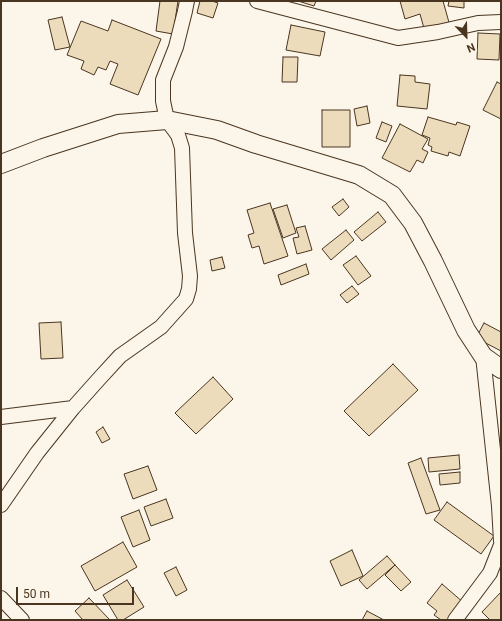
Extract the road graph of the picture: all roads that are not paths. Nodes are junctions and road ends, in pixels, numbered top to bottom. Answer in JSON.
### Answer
{"nodes":[{"id":1,"x":187,"y":1,"type":"edge"},
{"id":2,"x":257,"y":1,"type":"edge"},
{"id":3,"x":501,"y":22,"type":"edge"},
{"id":4,"x":167,"y":120,"type":"junction"},
{"id":5,"x":1,"y":164,"type":"edge"},
{"id":6,"x":483,"y":356,"type":"junction"},
{"id":7,"x":501,"y":369,"type":"edge"},
{"id":8,"x":73,"y":408,"type":"junction"},
{"id":9,"x":1,"y":417,"type":"edge"},
{"id":10,"x":1,"y":505,"type":"edge"},
{"id":11,"x":501,"y":541,"type":"edge"},
{"id":12,"x":501,"y":545,"type":"edge"},
{"id":13,"x":1,"y":598,"type":"edge"},
{"id":14,"x":22,"y":620,"type":"edge"},
{"id":15,"x":455,"y":620,"type":"edge"}],
"edges":[{"from":1,"to":4,"type":"street"},
{"from":2,"to":3,"type":"street"},
{"from":4,"to":5,"type":"street"},
{"from":4,"to":6,"type":"street"},
{"from":4,"to":8,"type":"street"},
{"from":6,"to":7,"type":"street"},
{"from":6,"to":11,"type":"street"},
{"from":8,"to":9,"type":"street"},
{"from":8,"to":10,"type":"street"},
{"from":12,"to":15,"type":"street"},
{"from":13,"to":14,"type":"street"}]}
